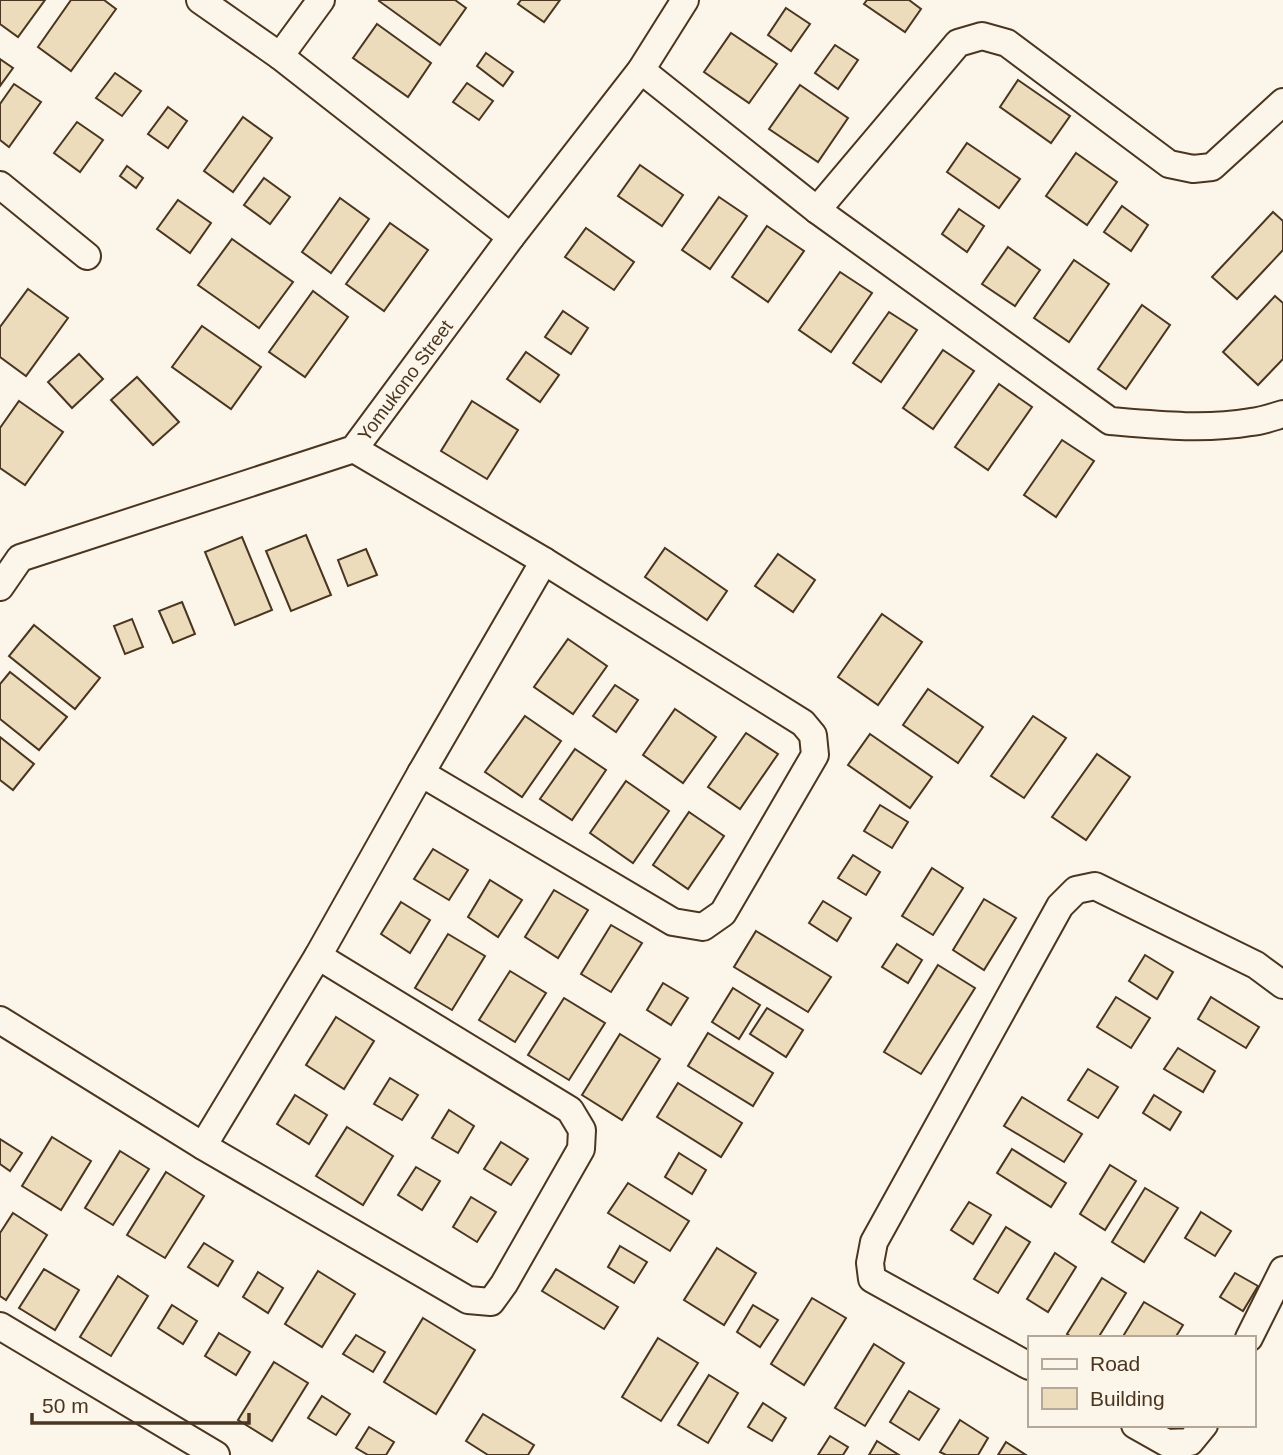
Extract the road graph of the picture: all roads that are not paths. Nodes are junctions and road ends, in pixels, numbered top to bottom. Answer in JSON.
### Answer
{"nodes":[{"id":1,"x":200,"y":0,"type":"edge"},
{"id":2,"x":321,"y":0,"type":"edge"},
{"id":3,"x":685,"y":0,"type":"edge"},
{"id":4,"x":280,"y":56,"type":"junction"},
{"id":5,"x":641,"y":70,"type":"junction"},
{"id":6,"x":1283,"y":102,"type":"edge"},
{"id":7,"x":0,"y":185,"type":"edge"},
{"id":8,"x":817,"y":210,"type":"junction"},
{"id":9,"x":511,"y":237,"type":"junction"},
{"id":10,"x":87,"y":256,"type":"dead end"},
{"id":11,"x":1283,"y":414,"type":"edge"},
{"id":12,"x":354,"y":449,"type":"junction"},
{"id":13,"x":10,"y":551,"type":"edge"},
{"id":14,"x":544,"y":561,"type":"junction"},
{"id":15,"x":0,"y":587,"type":"edge"},
{"id":16,"x":421,"y":773,"type":"junction"},
{"id":17,"x":318,"y":956,"type":"junction"},
{"id":18,"x":1283,"y":985,"type":"edge"},
{"id":19,"x":4,"y":1031,"type":"edge"},
{"id":20,"x":203,"y":1146,"type":"junction"},
{"id":21,"x":1283,"y":1270,"type":"edge"},
{"id":22,"x":0,"y":1326,"type":"edge"},
{"id":23,"x":1250,"y":1336,"type":"edge"},
{"id":24,"x":1028,"y":1365,"type":"edge"},
{"id":25,"x":1139,"y":1427,"type":"edge"},
{"id":26,"x":1202,"y":1427,"type":"edge"},
{"id":27,"x":216,"y":1455,"type":"edge"}],
"edges":[{"from":1,"to":4,"type":"street"},
{"from":2,"to":4,"type":"street"},
{"from":3,"to":5,"type":"street","name":"Yomukono Street"},
{"from":4,"to":9,"type":"street"},
{"from":5,"to":8,"type":"street"},
{"from":5,"to":9,"type":"street","name":"Yomukono Street"},
{"from":6,"to":8,"type":"street"},
{"from":7,"to":10,"type":"street"},
{"from":8,"to":11,"type":"street"},
{"from":9,"to":12,"type":"street","name":"Yomukono Street"},
{"from":12,"to":13,"type":"street","name":"Yomukono Street"},
{"from":12,"to":14,"type":"street"},
{"from":13,"to":15,"type":"street","name":"Yomukono Street"},
{"from":14,"to":16,"type":"street"},
{"from":14,"to":16,"type":"street"},
{"from":16,"to":17,"type":"street"},
{"from":17,"to":20,"type":"street"},
{"from":17,"to":20,"type":"street"},
{"from":18,"to":24,"type":"street"},
{"from":19,"to":20,"type":"street"},
{"from":21,"to":23,"type":"street"},
{"from":22,"to":27,"type":"street"},
{"from":25,"to":26,"type":"street"}]}
